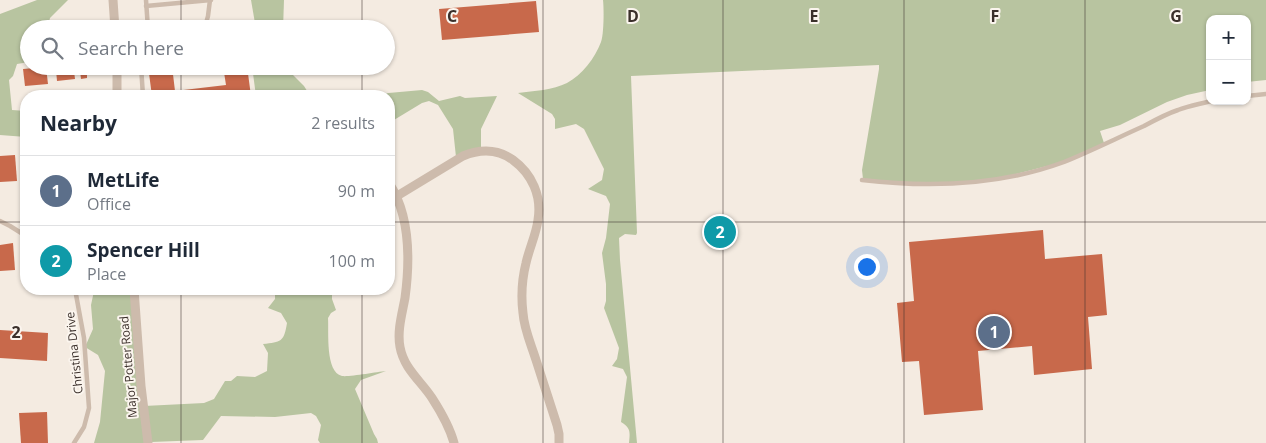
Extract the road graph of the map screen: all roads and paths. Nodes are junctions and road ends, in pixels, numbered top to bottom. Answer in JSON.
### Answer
{"nodes":[{"id":1,"x":113,"y":0,"type":"edge"},
{"id":2,"x":146,"y":0,"type":"edge"},
{"id":3,"x":210,"y":0,"type":"edge"},
{"id":4,"x":146,"y":6,"type":"junction"},
{"id":5,"x":114,"y":20,"type":"edge"},
{"id":6,"x":147,"y":20,"type":"edge"},
{"id":7,"x":207,"y":20,"type":"edge"},
{"id":8,"x":117,"y":75,"type":"edge"},
{"id":9,"x":142,"y":75,"type":"edge"},
{"id":10,"x":117,"y":90,"type":"edge"},
{"id":11,"x":143,"y":90,"type":"edge"},
{"id":12,"x":1266,"y":94,"type":"edge"},
{"id":13,"x":1251,"y":96,"type":"edge"},
{"id":14,"x":1206,"y":102,"type":"edge"},
{"id":15,"x":862,"y":180,"type":"dead end"},
{"id":16,"x":395,"y":193,"type":"edge"},
{"id":17,"x":397,"y":196,"type":"junction"},
{"id":18,"x":0,"y":221,"type":"edge"},
{"id":19,"x":20,"y":232,"type":"edge"},
{"id":20,"x":76,"y":295,"type":"edge"},
{"id":21,"x":134,"y":295,"type":"edge"},
{"id":22,"x":74,"y":443,"type":"edge"},
{"id":23,"x":148,"y":443,"type":"edge"},
{"id":24,"x":454,"y":443,"type":"edge"},
{"id":25,"x":559,"y":443,"type":"edge"}],
"edges":[{"from":1,"to":5,"type":"street"},
{"from":2,"to":4,"type":"lane"},
{"from":3,"to":4,"type":"lane"},
{"from":3,"to":7,"type":"lane"},
{"from":4,"to":6,"type":"lane"},
{"from":8,"to":10,"type":"street"},
{"from":9,"to":11,"type":"lane"},
{"from":12,"to":13,"type":"lane"},
{"from":14,"to":15,"type":"lane"},
{"from":16,"to":17,"type":"street"},
{"from":17,"to":24,"type":"street"},
{"from":17,"to":25,"type":"street"},
{"from":18,"to":19,"type":"lane"},
{"from":20,"to":22,"type":"lane","name":"Christina Drive"},
{"from":21,"to":23,"type":"street","name":"Major Potter Road"}]}
